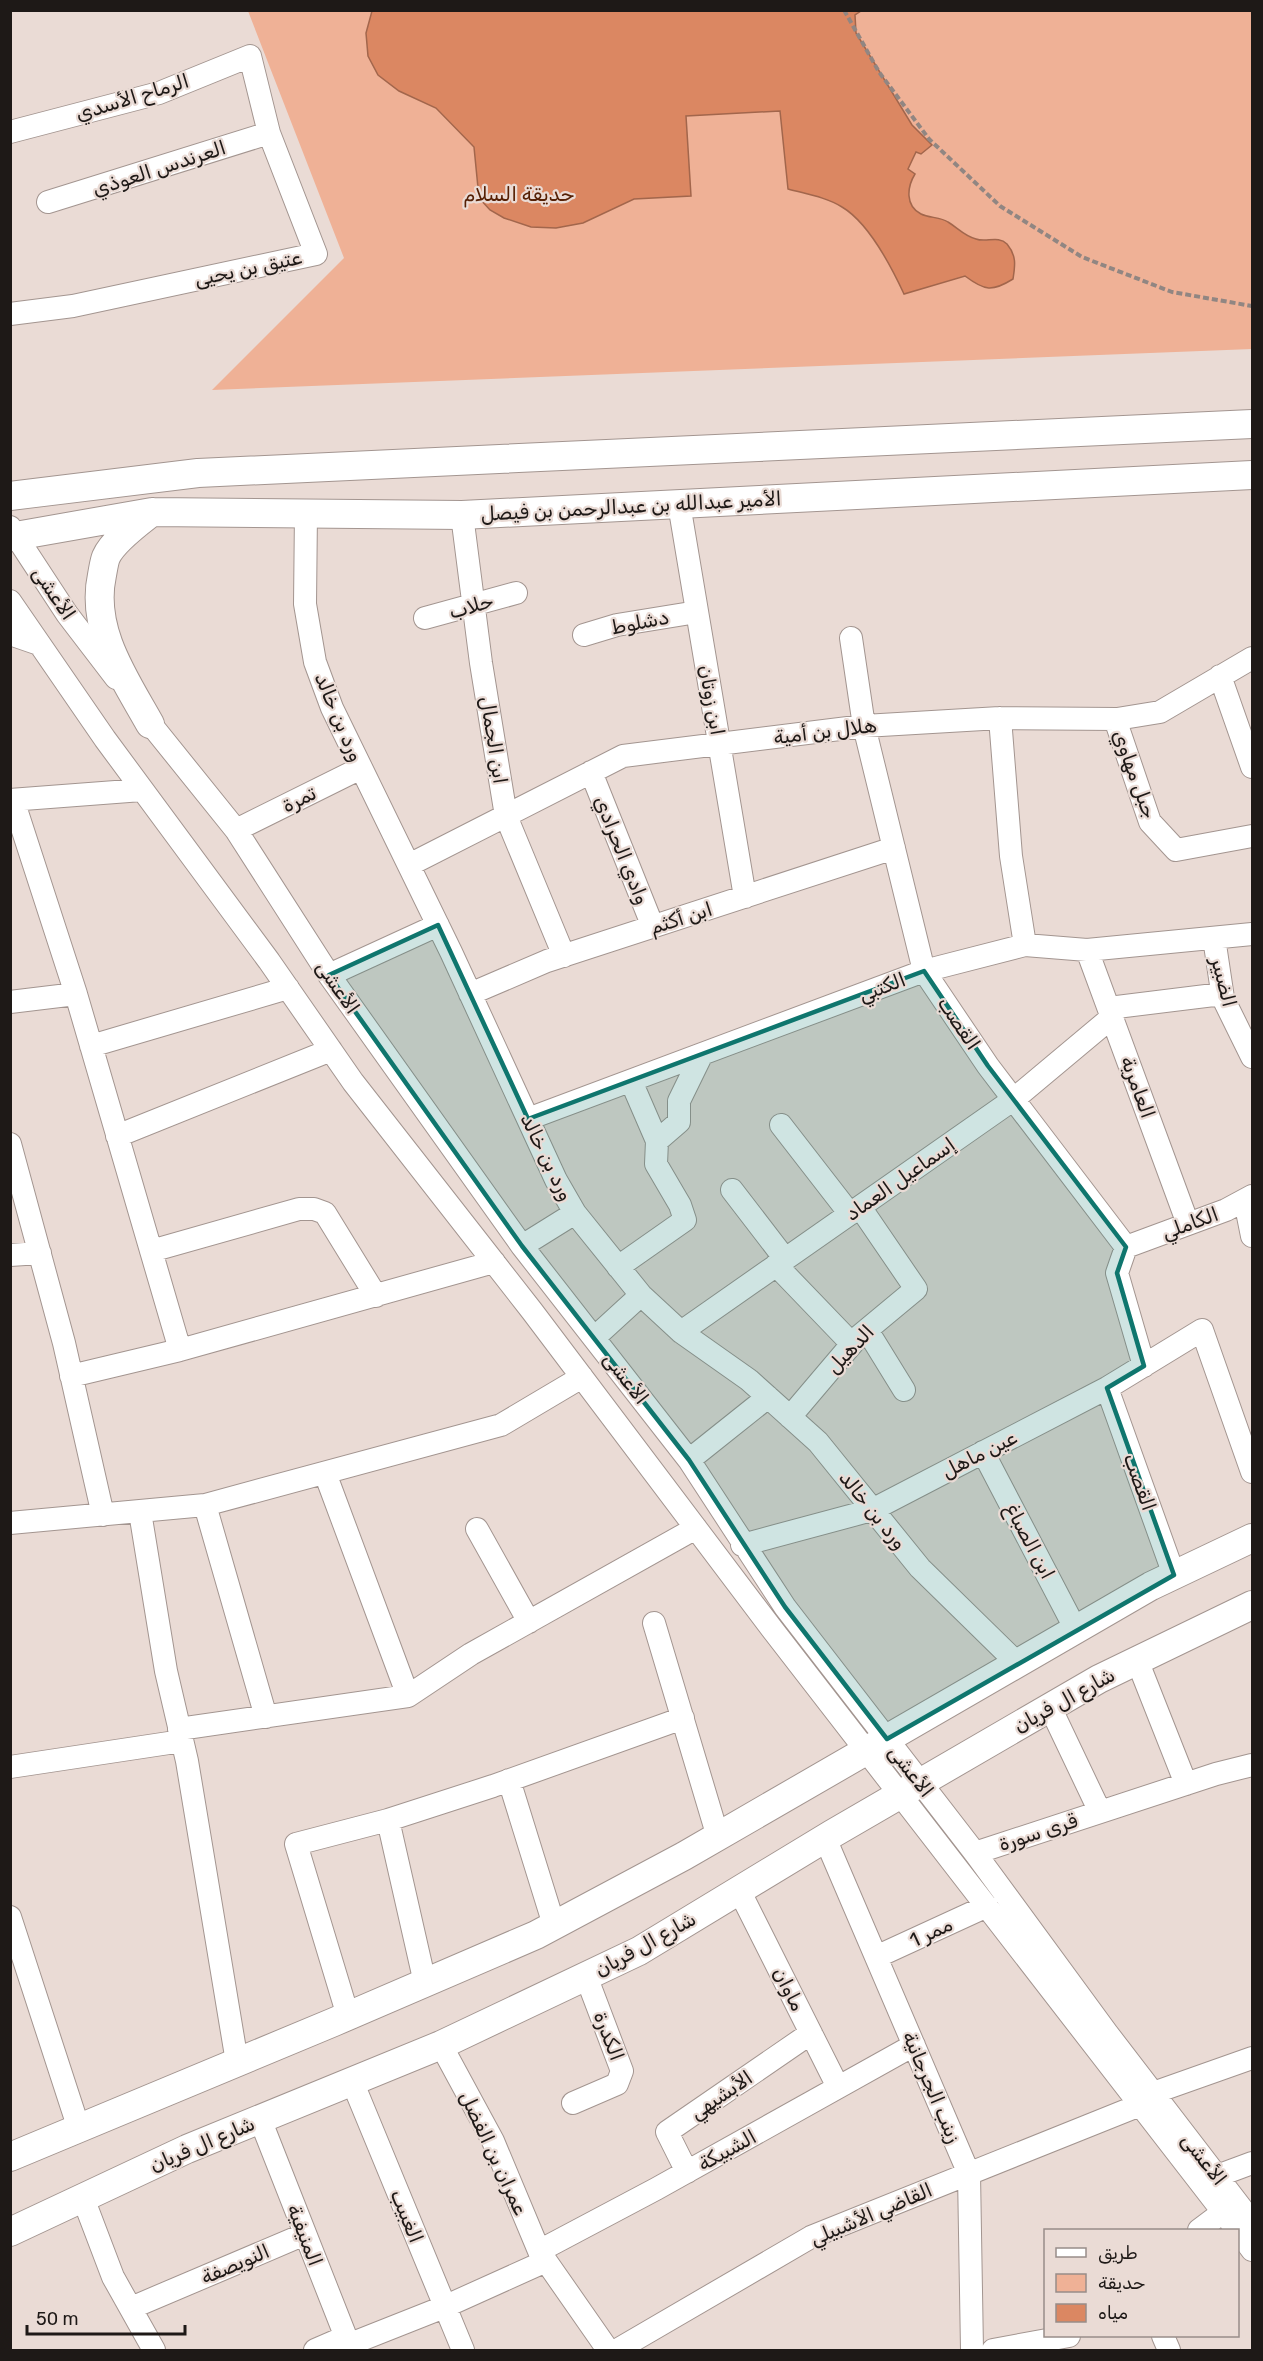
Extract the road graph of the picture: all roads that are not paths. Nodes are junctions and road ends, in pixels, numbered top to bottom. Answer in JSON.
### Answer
{"nodes":[{"id":1,"x":250,"y":56,"type":"joint"},
{"id":2,"x":10,"y":132,"type":"edge"},
{"id":3,"x":269,"y":133,"type":"junction"},
{"id":4,"x":48,"y":202,"type":"dead end"},
{"id":5,"x":10,"y":314,"type":"edge"},
{"id":6,"x":1252,"y":424,"type":"edge"},
{"id":7,"x":1252,"y":475,"type":"edge"},
{"id":8,"x":10,"y":496,"type":"edge"},
{"id":9,"x":679,"y":504,"type":"junction"},
{"id":10,"x":152,"y":512,"type":"junction"},
{"id":11,"x":306,"y":512,"type":"junction"},
{"id":12,"x":462,"y":515,"type":"junction"},
{"id":13,"x":12,"y":533,"type":"edge"},
{"id":14,"x":516,"y":593,"type":"dead end"},
{"id":15,"x":10,"y":601,"type":"edge"},
{"id":16,"x":474,"y":606,"type":"junction"},
{"id":17,"x":697,"y":612,"type":"junction"},
{"id":18,"x":425,"y":618,"type":"dead end"},
{"id":19,"x":10,"y":634,"type":"edge"},
{"id":20,"x":584,"y":635,"type":"dead end"},
{"id":21,"x":850,"y":638,"type":"dead end"},
{"id":22,"x":39,"y":644,"type":"junction"},
{"id":23,"x":1252,"y":658,"type":"edge"},
{"id":24,"x":1220,"y":676,"type":"junction"},
{"id":25,"x":1000,"y":718,"type":"junction"},
{"id":26,"x":1115,"y":719,"type":"junction"},
{"id":27,"x":150,"y":724,"type":"junction"},
{"id":28,"x":864,"y":726,"type":"junction"},
{"id":29,"x":720,"y":744,"type":"junction"},
{"id":30,"x":1252,"y":767,"type":"edge"},
{"id":31,"x":361,"y":768,"type":"junction"},
{"id":32,"x":591,"y":772,"type":"junction"},
{"id":33,"x":142,"y":790,"type":"junction"},
{"id":34,"x":12,"y":800,"type":"edge"},
{"id":35,"x":506,"y":816,"type":"junction"},
{"id":36,"x":236,"y":830,"type":"junction"},
{"id":37,"x":1252,"y":836,"type":"edge"},
{"id":38,"x":894,"y":848,"type":"junction"},
{"id":39,"x":409,"y":865,"type":"junction"},
{"id":40,"x":745,"y":897,"type":"junction"},
{"id":41,"x":438,"y":925,"type":"junction"},
{"id":42,"x":653,"y":927,"type":"junction"},
{"id":43,"x":1252,"y":934,"type":"edge"},
{"id":44,"x":1214,"y":938,"type":"junction"},
{"id":45,"x":1025,"y":945,"type":"junction"},
{"id":46,"x":1087,"y":950,"type":"junction"},
{"id":47,"x":564,"y":956,"type":"junction"},
{"id":48,"x":924,"y":970,"type":"junction"},
{"id":49,"x":329,"y":975,"type":"junction"},
{"id":50,"x":288,"y":988,"type":"junction"},
{"id":51,"x":76,"y":993,"type":"junction"},
{"id":52,"x":470,"y":994,"type":"junction"},
{"id":53,"x":1222,"y":994,"type":"junction"},
{"id":54,"x":10,"y":1002,"type":"edge"},
{"id":55,"x":1111,"y":1013,"type":"junction"},
{"id":56,"x":91,"y":1046,"type":"junction"},
{"id":57,"x":331,"y":1050,"type":"junction"},
{"id":58,"x":702,"y":1054,"type":"junction"},
{"id":59,"x":1252,"y":1057,"type":"edge"},
{"id":60,"x":631,"y":1081,"type":"junction"},
{"id":61,"x":1014,"y":1100,"type":"junction"},
{"id":62,"x":528,"y":1119,"type":"junction"},
{"id":63,"x":781,"y":1125,"type":"dead end"},
{"id":64,"x":117,"y":1136,"type":"junction"},
{"id":65,"x":657,"y":1141,"type":"junction"},
{"id":66,"x":10,"y":1144,"type":"edge"},
{"id":67,"x":732,"y":1190,"type":"dead end"},
{"id":68,"x":1249,"y":1198,"type":"edge"},
{"id":69,"x":855,"y":1210,"type":"junction"},
{"id":70,"x":575,"y":1213,"type":"junction"},
{"id":71,"x":1188,"y":1224,"type":"junction"},
{"id":72,"x":1252,"y":1236,"type":"edge"},
{"id":73,"x":522,"y":1246,"type":"junction"},
{"id":74,"x":1126,"y":1247,"type":"junction"},
{"id":75,"x":151,"y":1251,"type":"junction"},
{"id":76,"x":40,"y":1253,"type":"junction"},
{"id":77,"x":10,"y":1255,"type":"edge"},
{"id":78,"x":494,"y":1262,"type":"junction"},
{"id":79,"x":781,"y":1262,"type":"junction"},
{"id":80,"x":618,"y":1267,"type":"junction"},
{"id":81,"x":641,"y":1295,"type":"junction"},
{"id":82,"x":376,"y":1296,"type":"junction"},
{"id":83,"x":681,"y":1332,"type":"junction"},
{"id":84,"x":859,"y":1337,"type":"junction"},
{"id":85,"x":594,"y":1338,"type":"junction"},
{"id":86,"x":180,"y":1350,"type":"junction"},
{"id":87,"x":1144,"y":1366,"type":"junction"},
{"id":88,"x":71,"y":1376,"type":"junction"},
{"id":89,"x":582,"y":1377,"type":"junction"},
{"id":90,"x":1107,"y":1388,"type":"junction"},
{"id":91,"x":904,"y":1390,"type":"dead end"},
{"id":92,"x":768,"y":1397,"type":"junction"},
{"id":93,"x":790,"y":1417,"type":"junction"},
{"id":94,"x":983,"y":1452,"type":"junction"},
{"id":95,"x":689,"y":1460,"type":"junction"},
{"id":96,"x":1252,"y":1472,"type":"edge"},
{"id":97,"x":325,"y":1473,"type":"junction"},
{"id":98,"x":206,"y":1505,"type":"junction"},
{"id":99,"x":872,"y":1510,"type":"junction"},
{"id":100,"x":140,"y":1512,"type":"junction"},
{"id":101,"x":103,"y":1515,"type":"junction"},
{"id":102,"x":10,"y":1523,"type":"edge"},
{"id":103,"x":477,"y":1528,"type":"dead end"},
{"id":104,"x":696,"y":1528,"type":"junction"},
{"id":105,"x":1252,"y":1538,"type":"edge"},
{"id":106,"x":742,"y":1545,"type":"junction"},
{"id":107,"x":1174,"y":1575,"type":"junction"},
{"id":108,"x":1250,"y":1613,"type":"edge"},
{"id":109,"x":529,"y":1622,"type":"junction"},
{"id":110,"x":654,"y":1623,"type":"dead end"},
{"id":111,"x":1076,"y":1630,"type":"junction"},
{"id":112,"x":1137,"y":1660,"type":"junction"},
{"id":113,"x":1018,"y":1664,"type":"junction"},
{"id":114,"x":408,"y":1696,"type":"junction"},
{"id":115,"x":1050,"y":1707,"type":"junction"},
{"id":116,"x":266,"y":1717,"type":"junction"},
{"id":117,"x":683,"y":1718,"type":"junction"},
{"id":118,"x":181,"y":1735,"type":"junction"},
{"id":119,"x":877,"y":1745,"type":"junction"},
{"id":120,"x":1252,"y":1765,"type":"edge"},
{"id":121,"x":10,"y":1767,"type":"edge"},
{"id":122,"x":509,"y":1780,"type":"junction"},
{"id":123,"x":1186,"y":1784,"type":"junction"},
{"id":124,"x":910,"y":1788,"type":"junction"},
{"id":125,"x":1100,"y":1812,"type":"junction"},
{"id":126,"x":388,"y":1820,"type":"junction"},
{"id":127,"x":718,"y":1837,"type":"junction"},
{"id":128,"x":825,"y":1838,"type":"junction"},
{"id":129,"x":975,"y":1853,"type":"junction"},
{"id":130,"x":739,"y":1890,"type":"junction"},
{"id":131,"x":987,"y":1906,"type":"junction"},
{"id":132,"x":10,"y":1917,"type":"edge"},
{"id":133,"x":554,"y":1925,"type":"junction"},
{"id":134,"x":876,"y":1957,"type":"junction"},
{"id":135,"x":586,"y":1976,"type":"junction"},
{"id":136,"x":425,"y":1983,"type":"junction"},
{"id":137,"x":348,"y":2016,"type":"junction"},
{"id":138,"x":811,"y":2033,"type":"junction"},
{"id":139,"x":441,"y":2045,"type":"junction"},
{"id":140,"x":914,"y":2045,"type":"junction"},
{"id":141,"x":1252,"y":2058,"type":"edge"},
{"id":142,"x":237,"y":2062,"type":"junction"},
{"id":143,"x":352,"y":2081,"type":"junction"},
{"id":144,"x":838,"y":2087,"type":"junction"},
{"id":145,"x":1146,"y":2099,"type":"junction"},
{"id":146,"x":573,"y":2103,"type":"dead end"},
{"id":147,"x":260,"y":2119,"type":"junction"},
{"id":148,"x":79,"y":2128,"type":"junction"},
{"id":149,"x":10,"y":2157,"type":"edge"},
{"id":150,"x":1252,"y":2163,"type":"edge"},
{"id":151,"x":687,"y":2172,"type":"junction"},
{"id":152,"x":969,"y":2174,"type":"junction"},
{"id":153,"x":1217,"y":2176,"type":"junction"},
{"id":154,"x":83,"y":2198,"type":"junction"},
{"id":155,"x":1223,"y":2212,"type":"junction"},
{"id":156,"x":1252,"y":2222,"type":"edge"},
{"id":157,"x":1200,"y":2229,"type":"edge"},
{"id":158,"x":1236,"y":2229,"type":"edge"},
{"id":159,"x":10,"y":2232,"type":"edge"},
{"id":160,"x":305,"y":2234,"type":"junction"},
{"id":161,"x":1239,"y":2234,"type":"edge"},
{"id":162,"x":1252,"y":2250,"type":"edge"},
{"id":163,"x":542,"y":2256,"type":"junction"},
{"id":164,"x":444,"y":2307,"type":"junction"},
{"id":165,"x":131,"y":2308,"type":"junction"},
{"id":166,"x":1057,"y":2342,"type":"edge"},
{"id":167,"x":348,"y":2344,"type":"edge"},
{"id":168,"x":154,"y":2350,"type":"edge"},
{"id":169,"x":315,"y":2350,"type":"edge"},
{"id":170,"x":462,"y":2350,"type":"edge"},
{"id":171,"x":608,"y":2350,"type":"edge"},
{"id":172,"x":617,"y":2350,"type":"edge"},
{"id":173,"x":972,"y":2350,"type":"edge"},
{"id":174,"x":993,"y":2350,"type":"edge"}],
"edges":[{"from":1,"to":2,"type":"street","name":"الرماح الأسدي"},
{"from":1,"to":3,"type":"street","name":"عتيق بن يحيى"},
{"from":3,"to":4,"type":"street","name":"العرندس العوذي"},
{"from":3,"to":5,"type":"street","name":"عتيق بن يحيى"},
{"from":6,"to":8,"type":"main road"},
{"from":7,"to":9,"type":"main road","name":"الأمير عبدالله بن عبدالرحمن بن فيصل"},
{"from":9,"to":12,"type":"main road","name":"الأمير عبدالله بن عبدالرحمن بن فيصل"},
{"from":9,"to":17,"type":"street","name":"ابن زوتان"},
{"from":10,"to":11,"type":"main road","name":"الأمير عبدالله بن عبدالرحمن بن فيصل"},
{"from":10,"to":13,"type":"main road","name":"الأمير عبدالله بن عبدالرحمن بن فيصل"},
{"from":10,"to":27,"type":"main road"},
{"from":11,"to":12,"type":"main road","name":"الأمير عبدالله بن عبدالرحمن بن فيصل"},
{"from":11,"to":31,"type":"street","name":"ورد بن خالد"},
{"from":12,"to":16,"type":"street","name":"ابن الجمال"},
{"from":13,"to":27,"type":"street","name":"الأعشى"},
{"from":14,"to":16,"type":"street","name":"حلاب"},
{"from":15,"to":22,"type":"street","name":"الأعشى"},
{"from":16,"to":18,"type":"street","name":"حلاب"},
{"from":16,"to":35,"type":"street","name":"ابن الجمال"},
{"from":17,"to":20,"type":"street","name":"دشلوط"},
{"from":17,"to":29,"type":"street","name":"ابن زوتان"},
{"from":19,"to":22,"type":"street"},
{"from":21,"to":28,"type":"street","name":"القصب"},
{"from":22,"to":33,"type":"street","name":"الأعشى"},
{"from":23,"to":24,"type":"street","name":"هلال بن أمية"},
{"from":24,"to":26,"type":"street","name":"هلال بن أمية"},
{"from":24,"to":30,"type":"street"},
{"from":25,"to":26,"type":"street","name":"هلال بن أمية"},
{"from":25,"to":28,"type":"street","name":"هلال بن أمية"},
{"from":25,"to":45,"type":"street"},
{"from":26,"to":37,"type":"street","name":"جبل مهاوي"},
{"from":27,"to":36,"type":"street","name":"الأعشى"},
{"from":28,"to":29,"type":"street","name":"هلال بن أمية"},
{"from":28,"to":38,"type":"street","name":"القصب"},
{"from":29,"to":32,"type":"street","name":"هلال بن أمية"},
{"from":29,"to":40,"type":"street","name":"ابن زوتان"},
{"from":31,"to":36,"type":"street","name":"تمرة"},
{"from":31,"to":39,"type":"street","name":"ورد بن خالد"},
{"from":32,"to":35,"type":"street","name":"هلال بن أمية"},
{"from":32,"to":42,"type":"street","name":"وادي الحرادي"},
{"from":33,"to":34,"type":"street"},
{"from":33,"to":50,"type":"street","name":"الأعشى"},
{"from":34,"to":51,"type":"street"},
{"from":35,"to":39,"type":"street","name":"هلال بن أمية"},
{"from":35,"to":47,"type":"street","name":"ابن الجمال"},
{"from":36,"to":49,"type":"street","name":"الأعشى"},
{"from":38,"to":40,"type":"street","name":"ابن أكثم"},
{"from":38,"to":48,"type":"street","name":"القصب"},
{"from":39,"to":41,"type":"street","name":"ورد بن خالد"},
{"from":40,"to":42,"type":"street","name":"ابن أكثم"},
{"from":41,"to":49,"type":"street"},
{"from":41,"to":52,"type":"street","name":"ورد بن خالد"},
{"from":42,"to":47,"type":"street","name":"ابن أكثم"},
{"from":43,"to":44,"type":"street","name":"الكتبي"},
{"from":44,"to":46,"type":"street","name":"الكتبي"},
{"from":44,"to":53,"type":"street","name":"الضبير"},
{"from":45,"to":46,"type":"street","name":"الكتبي"},
{"from":45,"to":48,"type":"street","name":"الكتبي"},
{"from":46,"to":55,"type":"street","name":"العامرية"},
{"from":47,"to":52,"type":"street","name":"ابن أكثم"},
{"from":48,"to":58,"type":"street","name":"الكتبي"},
{"from":48,"to":61,"type":"street","name":"القصب"},
{"from":49,"to":73,"type":"street","name":"الأعشى"},
{"from":50,"to":56,"type":"street"},
{"from":50,"to":57,"type":"street","name":"الأعشى"},
{"from":51,"to":54,"type":"street"},
{"from":51,"to":56,"type":"street"},
{"from":52,"to":62,"type":"street","name":"ورد بن خالد"},
{"from":53,"to":55,"type":"street"},
{"from":53,"to":59,"type":"street","name":"الضبير"},
{"from":55,"to":61,"type":"street","name":"إسماعيل العماد"},
{"from":55,"to":71,"type":"street","name":"العامرية"},
{"from":56,"to":64,"type":"street"},
{"from":57,"to":64,"type":"street"},
{"from":57,"to":78,"type":"street","name":"الأعشى"},
{"from":58,"to":60,"type":"street","name":"الكتبي"},
{"from":58,"to":65,"type":"street"},
{"from":60,"to":62,"type":"street","name":"الكتبي"},
{"from":60,"to":65,"type":"street"},
{"from":61,"to":69,"type":"street","name":"إسماعيل العماد"},
{"from":61,"to":74,"type":"street","name":"القصب"},
{"from":62,"to":70,"type":"street","name":"ورد بن خالد"},
{"from":63,"to":69,"type":"street"},
{"from":64,"to":75,"type":"street"},
{"from":65,"to":80,"type":"street"},
{"from":66,"to":76,"type":"street"},
{"from":67,"to":79,"type":"street"},
{"from":68,"to":71,"type":"street","name":"الكاملي"},
{"from":68,"to":72,"type":"street"},
{"from":69,"to":79,"type":"street","name":"إسماعيل العماد"},
{"from":69,"to":84,"type":"street","name":"الدهيل"},
{"from":70,"to":73,"type":"street"},
{"from":70,"to":80,"type":"street","name":"ورد بن خالد"},
{"from":71,"to":74,"type":"street","name":"الكاملي"},
{"from":73,"to":85,"type":"street","name":"الأعشى"},
{"from":74,"to":87,"type":"street"},
{"from":75,"to":82,"type":"street"},
{"from":75,"to":86,"type":"street"},
{"from":76,"to":77,"type":"street"},
{"from":76,"to":88,"type":"street"},
{"from":78,"to":82,"type":"street"},
{"from":78,"to":89,"type":"street","name":"الأعشى"},
{"from":79,"to":83,"type":"street","name":"إسماعيل العماد"},
{"from":79,"to":84,"type":"street"},
{"from":80,"to":81,"type":"street","name":"ورد بن خالد"},
{"from":81,"to":83,"type":"street","name":"ورد بن خالد"},
{"from":81,"to":85,"type":"street"},
{"from":82,"to":86,"type":"street"},
{"from":83,"to":92,"type":"street","name":"ورد بن خالد"},
{"from":84,"to":91,"type":"street"},
{"from":84,"to":93,"type":"street","name":"الدهيل"},
{"from":85,"to":95,"type":"street","name":"الأعشى"},
{"from":86,"to":88,"type":"street"},
{"from":87,"to":90,"type":"street","name":"عين ماهل"},
{"from":87,"to":96,"type":"street","name":"عين ماهل"},
{"from":88,"to":101,"type":"street"},
{"from":89,"to":97,"type":"street"},
{"from":89,"to":104,"type":"street","name":"الأعشى"},
{"from":90,"to":94,"type":"street","name":"عين ماهل"},
{"from":90,"to":107,"type":"street","name":"القصب"},
{"from":92,"to":93,"type":"street","name":"ورد بن خالد"},
{"from":92,"to":95,"type":"street"},
{"from":93,"to":99,"type":"street","name":"ورد بن خالد"},
{"from":94,"to":99,"type":"street","name":"عين ماهل"},
{"from":94,"to":111,"type":"street","name":"ابن الصباغ"},
{"from":95,"to":106,"type":"street","name":"الأعشى"},
{"from":97,"to":98,"type":"street"},
{"from":97,"to":114,"type":"street"},
{"from":98,"to":100,"type":"street"},
{"from":98,"to":116,"type":"street"},
{"from":99,"to":106,"type":"street","name":"عين ماهل"},
{"from":99,"to":113,"type":"street","name":"ورد بن خالد"},
{"from":100,"to":101,"type":"street"},
{"from":100,"to":118,"type":"street"},
{"from":101,"to":102,"type":"street"},
{"from":103,"to":109,"type":"street"},
{"from":104,"to":109,"type":"street"},
{"from":104,"to":119,"type":"street","name":"الأعشى"},
{"from":105,"to":107,"type":"main road"},
{"from":106,"to":119,"type":"street","name":"الأعشى"},
{"from":107,"to":111,"type":"main road"},
{"from":108,"to":112,"type":"main road","name":"شارع ال فريان"},
{"from":109,"to":114,"type":"street"},
{"from":110,"to":117,"type":"street"},
{"from":111,"to":113,"type":"main road"},
{"from":112,"to":115,"type":"main road","name":"شارع ال فريان"},
{"from":112,"to":123,"type":"street"},
{"from":113,"to":119,"type":"main road"},
{"from":114,"to":116,"type":"street"},
{"from":115,"to":124,"type":"main road","name":"شارع ال فريان"},
{"from":115,"to":125,"type":"street","name":"قرى سورة"},
{"from":116,"to":118,"type":"street"},
{"from":117,"to":122,"type":"street"},
{"from":117,"to":127,"type":"street"},
{"from":118,"to":121,"type":"street"},
{"from":118,"to":142,"type":"street"},
{"from":119,"to":124,"type":"street","name":"الأعشى"},
{"from":119,"to":127,"type":"main road"},
{"from":120,"to":123,"type":"street","name":"قرى سورة"},
{"from":122,"to":126,"type":"street"},
{"from":122,"to":133,"type":"street"},
{"from":123,"to":125,"type":"street","name":"قرى سورة"},
{"from":124,"to":128,"type":"main road","name":"شارع ال فريان"},
{"from":124,"to":129,"type":"street","name":"الأعشى"},
{"from":124,"to":131,"type":"street","name":"الأعشى"},
{"from":125,"to":129,"type":"street","name":"قرى سورة"},
{"from":126,"to":136,"type":"street"},
{"from":126,"to":137,"type":"street"},
{"from":127,"to":133,"type":"main road"},
{"from":128,"to":130,"type":"main road","name":"شارع ال فريان"},
{"from":128,"to":134,"type":"street","name":"زينب الجرجانية"},
{"from":129,"to":145,"type":"street","name":"الأعشى"},
{"from":130,"to":135,"type":"main road","name":"شارع ال فريان"},
{"from":130,"to":138,"type":"street","name":"ماوان"},
{"from":131,"to":134,"type":"street","name":"ممر 1"},
{"from":131,"to":145,"type":"street","name":"الأعشى"},
{"from":132,"to":148,"type":"street"},
{"from":133,"to":136,"type":"main road"},
{"from":134,"to":140,"type":"street","name":"زينب الجرجانية"},
{"from":135,"to":139,"type":"main road","name":"شارع ال فريان"},
{"from":135,"to":146,"type":"street","name":"الكدرة"},
{"from":136,"to":137,"type":"main road"},
{"from":137,"to":142,"type":"main road"},
{"from":138,"to":144,"type":"street","name":"ماوان"},
{"from":138,"to":151,"type":"street","name":"الأبشيهي"},
{"from":139,"to":143,"type":"main road","name":"شارع ال فريان"},
{"from":139,"to":163,"type":"street","name":"عمران بن الفضل"},
{"from":140,"to":144,"type":"street","name":"الشبيكة"},
{"from":140,"to":152,"type":"street","name":"زينب الجرجانية"},
{"from":141,"to":145,"type":"street","name":"القاضي الأشبيلي"},
{"from":142,"to":148,"type":"main road"},
{"from":143,"to":147,"type":"main road","name":"شارع ال فريان"},
{"from":143,"to":164,"type":"street","name":"الغبيب"},
{"from":144,"to":151,"type":"street","name":"الشبيكة"},
{"from":145,"to":152,"type":"street","name":"القاضي الأشبيلي"},
{"from":145,"to":153,"type":"street","name":"الأعشى"},
{"from":145,"to":155,"type":"street","name":"الأعشى"},
{"from":147,"to":154,"type":"main road","name":"شارع ال فريان"},
{"from":147,"to":160,"type":"street","name":"المنيفية"},
{"from":148,"to":149,"type":"main road"},
{"from":150,"to":153,"type":"street"},
{"from":151,"to":163,"type":"street","name":"الشبيكة"},
{"from":152,"to":172,"type":"street","name":"القاضي الأشبيلي"},
{"from":152,"to":173,"type":"street","name":"زينب الجرجانية"},
{"from":153,"to":156,"type":"street","name":"الأعشى"},
{"from":154,"to":159,"type":"main road","name":"شارع ال فريان"},
{"from":154,"to":165,"type":"street"},
{"from":155,"to":157,"type":"street"},
{"from":155,"to":158,"type":"street","name":"الأعشى"},
{"from":160,"to":165,"type":"street","name":"النويصفة"},
{"from":160,"to":167,"type":"street","name":"المنيفية"},
{"from":161,"to":162,"type":"street","name":"الأعشى"},
{"from":163,"to":164,"type":"street"},
{"from":163,"to":171,"type":"street","name":"عمران بن الفضل"},
{"from":164,"to":167,"type":"street"},
{"from":164,"to":170,"type":"street","name":"الغبيب"},
{"from":165,"to":168,"type":"street"},
{"from":166,"to":174,"type":"street"},
{"from":167,"to":169,"type":"street"}]}
